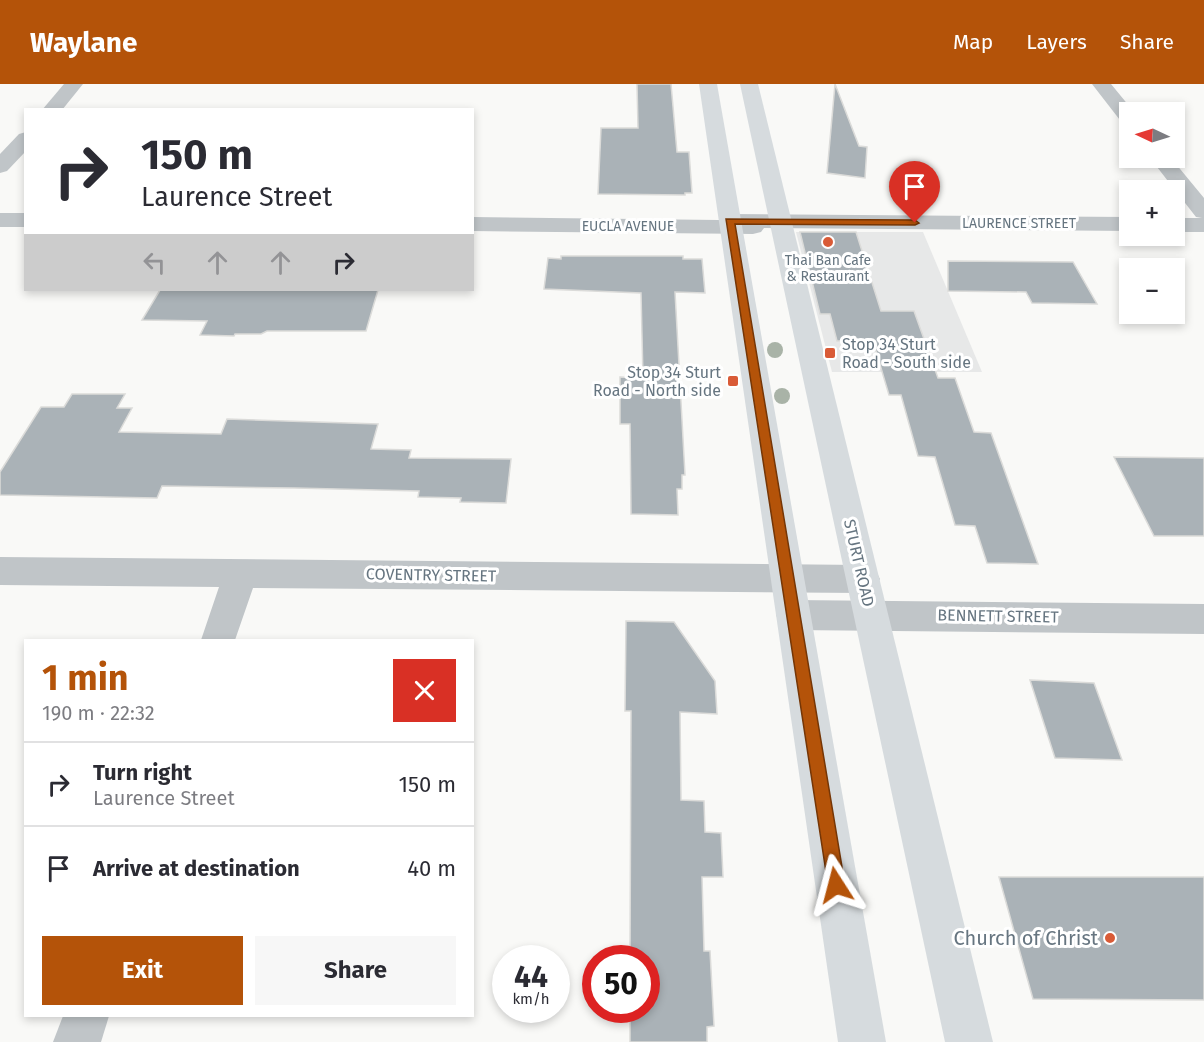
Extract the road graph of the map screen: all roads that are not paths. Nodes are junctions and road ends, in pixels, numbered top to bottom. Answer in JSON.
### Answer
{"nodes":[{"id":1,"x":74,"y":84,"type":"edge"},
{"id":2,"x":708,"y":84,"type":"edge"},
{"id":3,"x":749,"y":84,"type":"edge"},
{"id":4,"x":1101,"y":84,"type":"edge"},
{"id":5,"x":1119,"y":106,"type":"edge"},
{"id":6,"x":53,"y":108,"type":"edge"},
{"id":7,"x":24,"y":140,"type":"edge"},
{"id":8,"x":0,"y":167,"type":"edge"},
{"id":9,"x":1168,"y":168,"type":"edge"},
{"id":10,"x":1204,"y":212,"type":"edge"},
{"id":11,"x":0,"y":220,"type":"edge"},
{"id":12,"x":24,"y":220,"type":"edge"},
{"id":13,"x":474,"y":224,"type":"edge"},
{"id":14,"x":730,"y":224,"type":"junction"},
{"id":15,"x":1119,"y":224,"type":"edge"},
{"id":16,"x":782,"y":225,"type":"junction"},
{"id":17,"x":1185,"y":225,"type":"edge"},
{"id":18,"x":1204,"y":225,"type":"edge"},
{"id":19,"x":0,"y":571,"type":"edge"},
{"id":20,"x":241,"y":573,"type":"junction"},
{"id":21,"x":787,"y":579,"type":"junction"},
{"id":22,"x":863,"y":579,"type":"junction"},
{"id":23,"x":793,"y":615,"type":"junction"},
{"id":24,"x":870,"y":615,"type":"junction"},
{"id":25,"x":1204,"y":619,"type":"edge"},
{"id":26,"x":218,"y":639,"type":"edge"},
{"id":27,"x":86,"y":1017,"type":"edge"},
{"id":28,"x":77,"y":1042,"type":"edge"},
{"id":29,"x":862,"y":1042,"type":"edge"},
{"id":30,"x":969,"y":1042,"type":"edge"}],
"edges":[{"from":1,"to":6,"type":"street"},
{"from":2,"to":14,"type":"main road"},
{"from":3,"to":16,"type":"main road","name":"STURT ROAD"},
{"from":4,"to":5,"type":"street"},
{"from":7,"to":8,"type":"street"},
{"from":9,"to":10,"type":"street"},
{"from":11,"to":12,"type":"street"},
{"from":13,"to":14,"type":"street","name":"EUCLA AVENUE"},
{"from":14,"to":16,"type":"street","name":"EUCLA AVENUE"},
{"from":14,"to":21,"type":"main road"},
{"from":15,"to":16,"type":"street","name":"LAURENCE STREET"},
{"from":16,"to":22,"type":"main road","name":"STURT ROAD"},
{"from":17,"to":18,"type":"street"},
{"from":19,"to":20,"type":"street","name":"COVENTRY STREET"},
{"from":20,"to":21,"type":"street","name":"COVENTRY STREET"},
{"from":20,"to":26,"type":"street"},
{"from":21,"to":22,"type":"street","name":"COVENTRY STREET"},
{"from":21,"to":23,"type":"main road"},
{"from":22,"to":24,"type":"main road","name":"STURT ROAD"},
{"from":23,"to":24,"type":"street","name":"BENNETT STREET"},
{"from":23,"to":29,"type":"main road"},
{"from":24,"to":25,"type":"street","name":"BENNETT STREET"},
{"from":24,"to":30,"type":"main road","name":"STURT ROAD"},
{"from":27,"to":28,"type":"street"}]}
